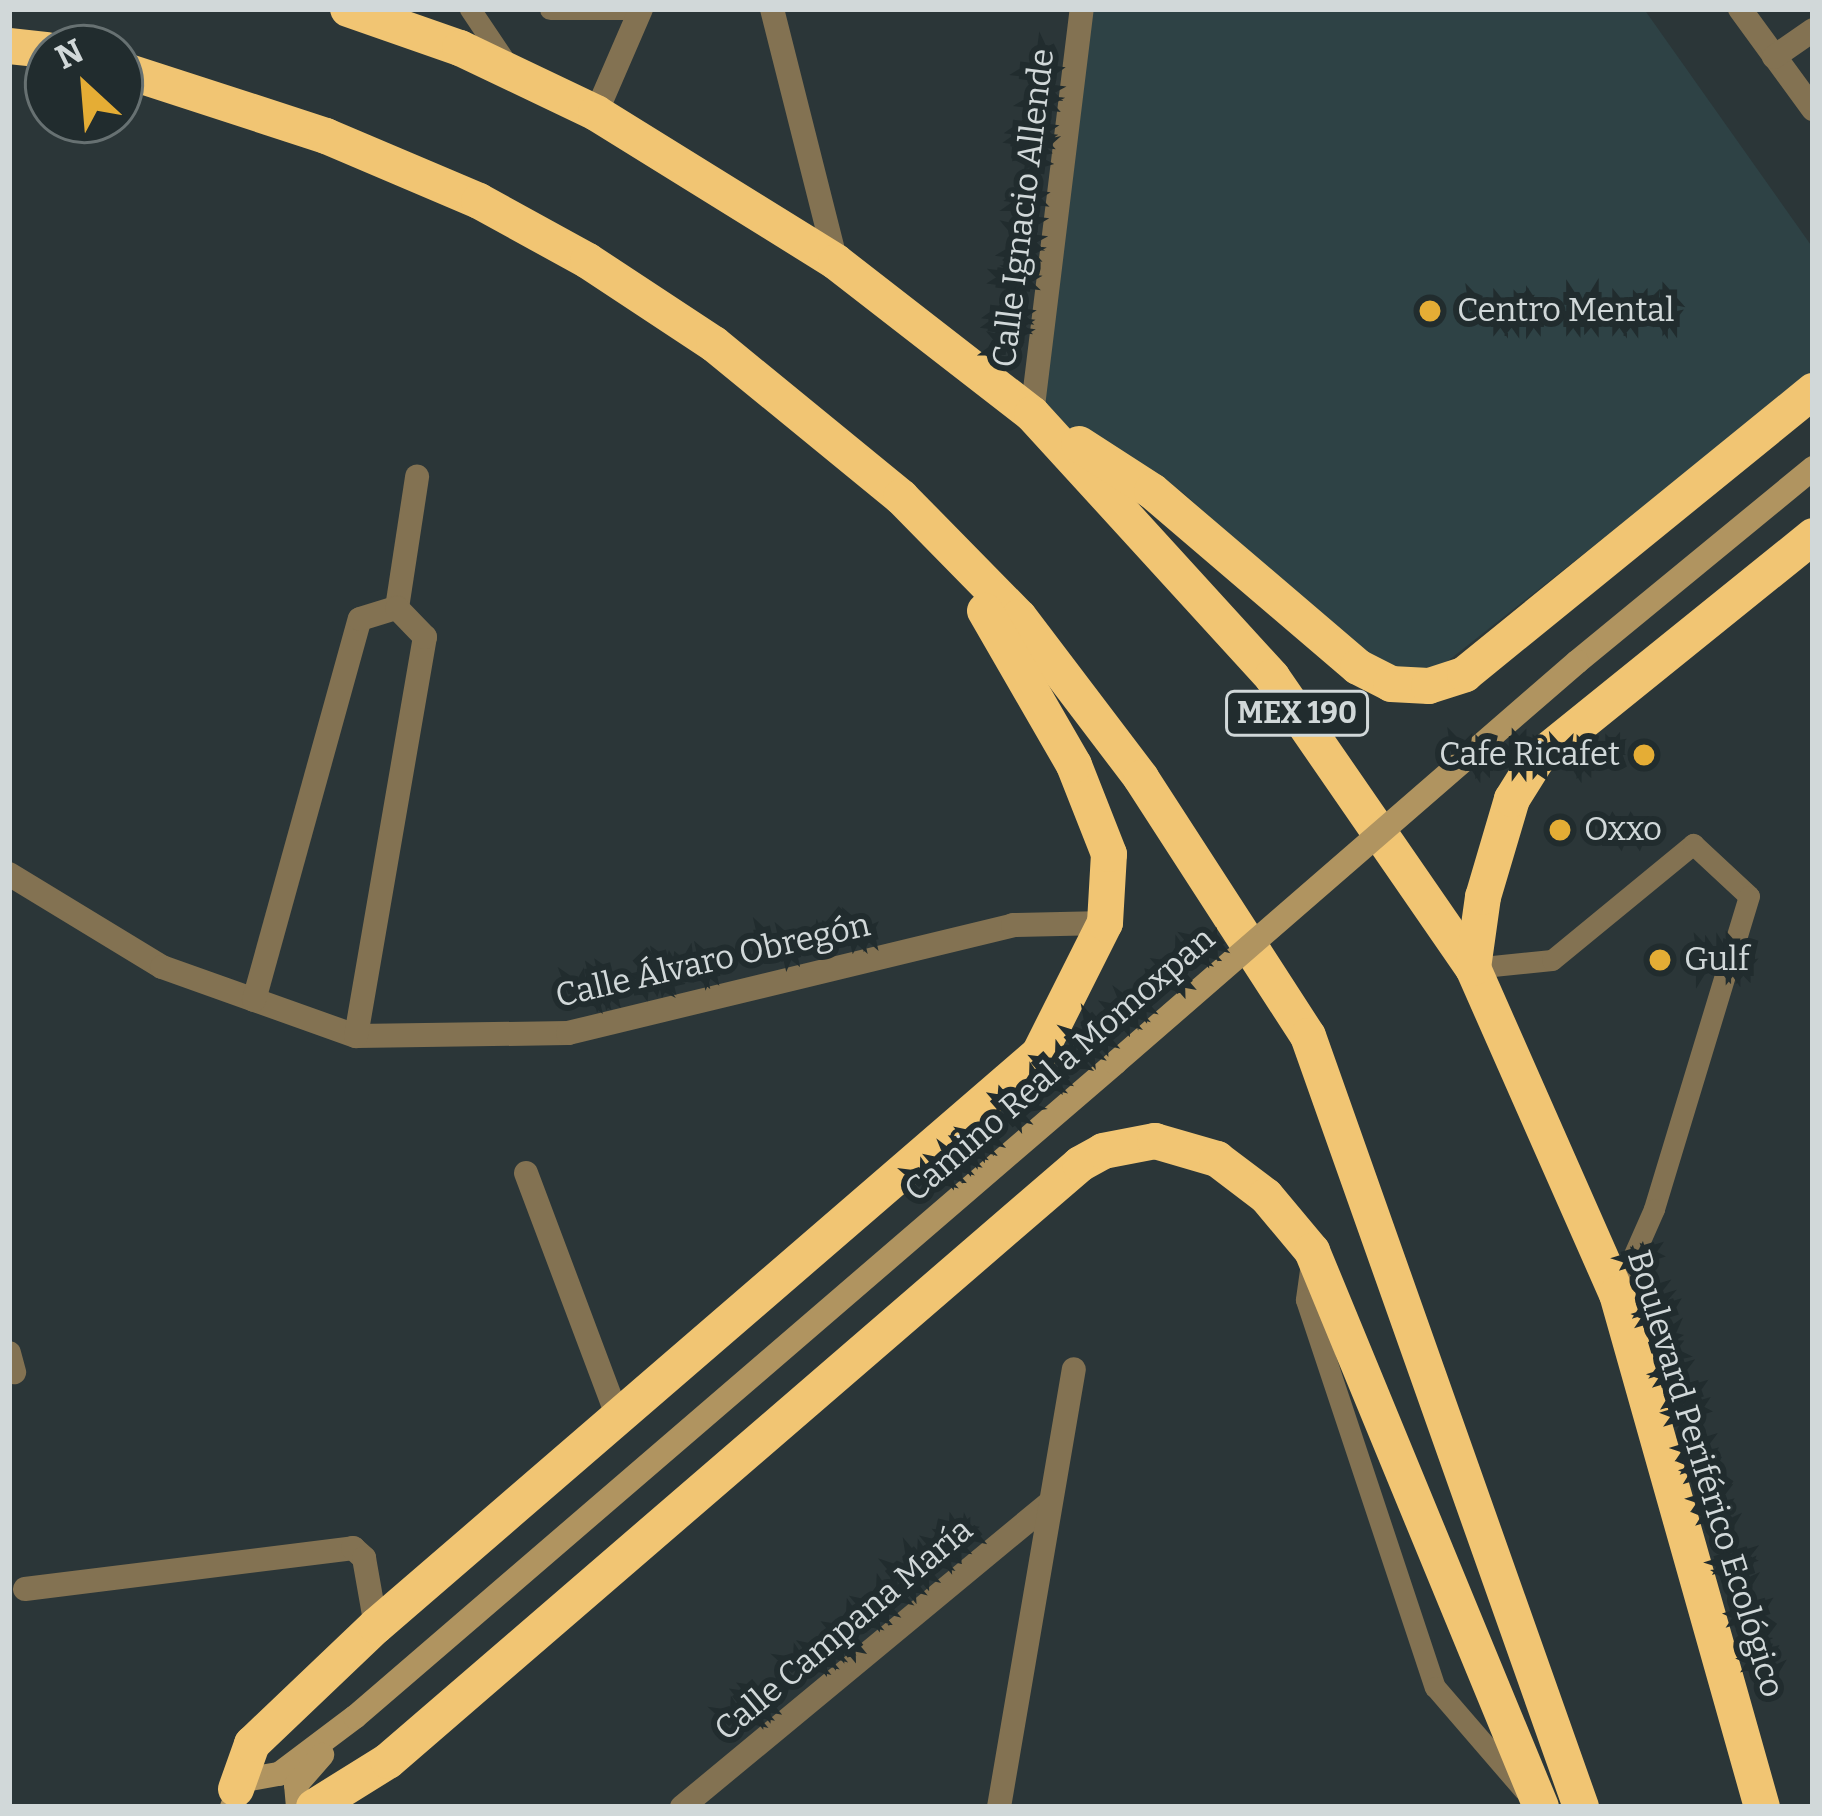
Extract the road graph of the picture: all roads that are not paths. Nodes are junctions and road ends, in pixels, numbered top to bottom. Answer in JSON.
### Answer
{"nodes":[{"id":1,"x":348,"y":9,"type":"edge"},
{"id":2,"x":470,"y":9,"type":"edge"},
{"id":3,"x":550,"y":9,"type":"edge"},
{"id":4,"x":628,"y":9,"type":"edge"},
{"id":5,"x":641,"y":9,"type":"edge"},
{"id":6,"x":772,"y":9,"type":"edge"},
{"id":7,"x":1739,"y":9,"type":"edge"},
{"id":8,"x":1078,"y":15,"type":"edge"},
{"id":9,"x":1813,"y":30,"type":"edge"},
{"id":10,"x":1774,"y":58,"type":"junction"},
{"id":11,"x":511,"y":69,"type":"junction"},
{"id":12,"x":144,"y":77,"type":"edge"},
{"id":13,"x":1813,"y":110,"type":"edge"},
{"id":14,"x":596,"y":112,"type":"junction"},
{"id":15,"x":836,"y":262,"type":"junction"},
{"id":16,"x":1813,"y":391,"type":"edge"},
{"id":17,"x":1032,"y":414,"type":"junction"},
{"id":18,"x":1813,"y":468,"type":"edge"},
{"id":19,"x":417,"y":477,"type":"dead end"},
{"id":20,"x":901,"y":497,"type":"junction"},
{"id":21,"x":1813,"y":536,"type":"edge"},
{"id":22,"x":397,"y":608,"type":"junction"},
{"id":23,"x":9,"y":874,"type":"edge"},
{"id":24,"x":1105,"y":923,"type":"junction"},
{"id":25,"x":1473,"y":968,"type":"junction"},
{"id":26,"x":254,"y":1000,"type":"junction"},
{"id":27,"x":356,"y":1036,"type":"junction"},
{"id":28,"x":526,"y":1173,"type":"dead end"},
{"id":29,"x":1312,"y":1251,"type":"junction"},
{"id":30,"x":1617,"y":1294,"type":"junction"},
{"id":31,"x":1074,"y":1369,"type":"dead end"},
{"id":32,"x":616,"y":1413,"type":"junction"},
{"id":33,"x":1048,"y":1503,"type":"junction"},
{"id":34,"x":26,"y":1589,"type":"dead end"},
{"id":35,"x":376,"y":1626,"type":"junction"},
{"id":36,"x":356,"y":1717,"type":"junction"},
{"id":37,"x":234,"y":1798,"type":"edge"},
{"id":38,"x":298,"y":1807,"type":"edge"},
{"id":39,"x":314,"y":1807,"type":"edge"},
{"id":40,"x":682,"y":1807,"type":"edge"},
{"id":41,"x":999,"y":1807,"type":"edge"},
{"id":42,"x":1540,"y":1807,"type":"edge"},
{"id":43,"x":1581,"y":1807,"type":"edge"},
{"id":44,"x":1762,"y":1807,"type":"edge"}],
"edges":[{"from":1,"to":11,"type":"highway","name":"Boulevard Periférico Ecológico","number":"MEX 190"},
{"from":2,"to":11,"type":"lane"},
{"from":3,"to":4,"type":"lane"},
{"from":5,"to":14,"type":"street"},
{"from":6,"to":15,"type":"street"},
{"from":7,"to":10,"type":"street"},
{"from":8,"to":17,"type":"street","name":"Calle Ignacio Allende"},
{"from":9,"to":10,"type":"street"},
{"from":10,"to":13,"type":"street"},
{"from":11,"to":14,"type":"highway","name":"Boulevard Periférico Ecológico","number":"MEX 190"},
{"from":12,"to":20,"type":"highway"},
{"from":14,"to":15,"type":"highway","name":"Boulevard Periférico Ecológico","number":"MEX 190"},
{"from":15,"to":17,"type":"highway","name":"Boulevard Periférico Ecológico","number":"MEX 190"},
{"from":16,"to":17,"type":"highway"},
{"from":17,"to":25,"type":"highway","name":"Boulevard Periférico Ecológico","number":"MEX 190"},
{"from":18,"to":36,"type":"street","name":"Camino Real a Momoxpan","bridge":true},
{"from":19,"to":22,"type":"street"},
{"from":20,"to":24,"type":"highway"},
{"from":20,"to":43,"type":"highway"},
{"from":21,"to":25,"type":"highway"},
{"from":22,"to":26,"type":"street"},
{"from":22,"to":27,"type":"street"},
{"from":23,"to":26,"type":"street","name":"Calle Álvaro Obregón"},
{"from":24,"to":27,"type":"street","name":"Calle Álvaro Obregón"},
{"from":24,"to":32,"type":"highway"},
{"from":25,"to":30,"type":"highway","name":"Boulevard Periférico Ecológico","number":"MEX 190"},
{"from":25,"to":30,"type":"lane"},
{"from":26,"to":27,"type":"street","name":"Calle Álvaro Obregón"},
{"from":28,"to":32,"type":"street"},
{"from":29,"to":39,"type":"highway"},
{"from":29,"to":42,"type":"highway"},
{"from":29,"to":42,"type":"lane"},
{"from":30,"to":44,"type":"highway","name":"Boulevard Periférico Ecológico","number":"MEX 190"},
{"from":31,"to":33,"type":"street"},
{"from":32,"to":35,"type":"highway"},
{"from":33,"to":40,"type":"street","name":"Calle Campana María"},
{"from":33,"to":41,"type":"street"},
{"from":34,"to":35,"type":"street"},
{"from":35,"to":37,"type":"highway"},
{"from":36,"to":37,"type":"street","name":"Camino Real a Momoxpan"},
{"from":36,"to":38,"type":"street","name":"Camino Real a Momoxpan"}]}
